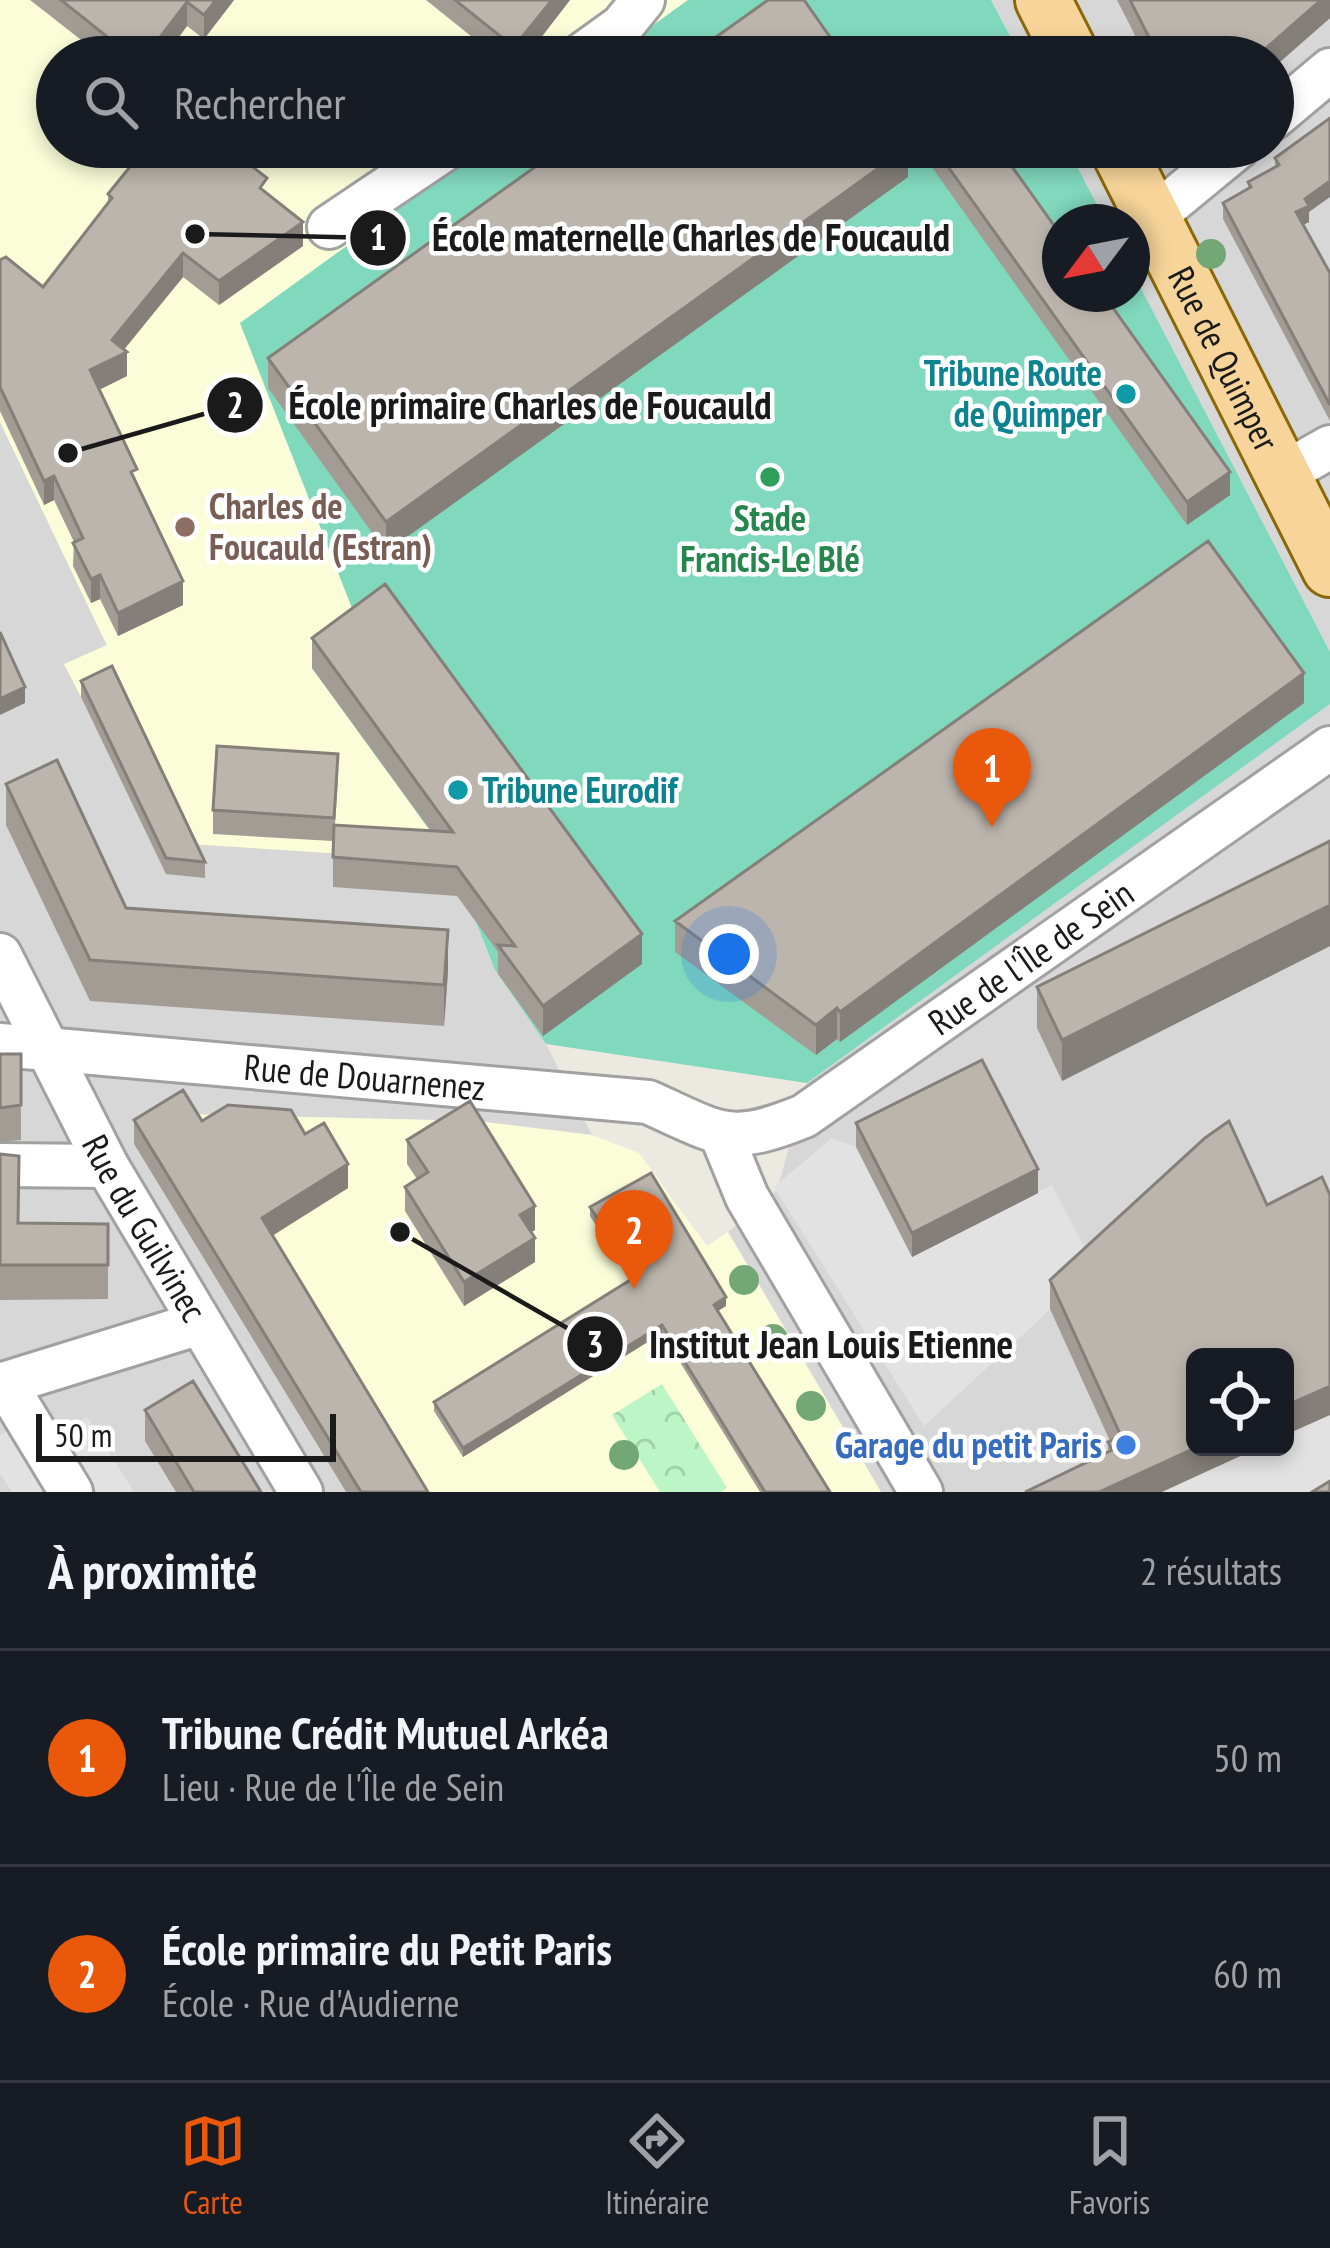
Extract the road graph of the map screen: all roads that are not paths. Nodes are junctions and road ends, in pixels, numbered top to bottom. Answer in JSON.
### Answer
{"nodes":[{"id":1,"x":643,"y":0,"type":"edge"},
{"id":2,"x":1043,"y":0,"type":"edge"},
{"id":3,"x":608,"y":36,"type":"edge"},
{"id":4,"x":1061,"y":36,"type":"edge"},
{"id":5,"x":1330,"y":70,"type":"edge"},
{"id":6,"x":1294,"y":100,"type":"edge"},
{"id":7,"x":417,"y":168,"type":"edge"},
{"id":8,"x":1128,"y":168,"type":"edge"},
{"id":9,"x":1213,"y":168,"type":"edge"},
{"id":10,"x":1153,"y":218,"type":"junction"},
{"id":11,"x":329,"y":227,"type":"dead end"},
{"id":12,"x":1330,"y":447,"type":"edge"},
{"id":13,"x":1281,"y":475,"type":"junction"},
{"id":14,"x":1330,"y":569,"type":"edge"},
{"id":15,"x":1330,"y":748,"type":"edge"},
{"id":16,"x":0,"y":955,"type":"edge"},
{"id":17,"x":0,"y":1045,"type":"edge"},
{"id":18,"x":44,"y":1046,"type":"junction"},
{"id":19,"x":721,"y":1134,"type":"junction"},
{"id":20,"x":0,"y":1165,"type":"edge"},
{"id":21,"x":107,"y":1166,"type":"junction"},
{"id":22,"x":200,"y":1323,"type":"junction"},
{"id":23,"x":3,"y":1385,"type":"edge"},
{"id":24,"x":71,"y":1492,"type":"edge"},
{"id":25,"x":301,"y":1492,"type":"edge"},
{"id":26,"x":921,"y":1492,"type":"edge"}],
"edges":[{"from":1,"to":3,"type":"street"},
{"from":2,"to":4,"type":"main road"},
{"from":5,"to":6,"type":"street"},
{"from":7,"to":11,"type":"street"},
{"from":8,"to":10,"type":"main road","name":"Rue de Quimper"},
{"from":9,"to":10,"type":"street"},
{"from":10,"to":13,"type":"main road","name":"Rue de Quimper"},
{"from":12,"to":13,"type":"street"},
{"from":13,"to":14,"type":"main road","name":"Rue de Quimper"},
{"from":15,"to":19,"type":"street","name":"Rue de l'Île de Sein"},
{"from":16,"to":18,"type":"street","name":"Rue du Guilvinec"},
{"from":17,"to":18,"type":"street","name":"Rue de Douarnenez"},
{"from":18,"to":19,"type":"street","name":"Rue de Douarnenez"},
{"from":18,"to":21,"type":"street","name":"Rue du Guilvinec"},
{"from":19,"to":26,"type":"street"},
{"from":20,"to":21,"type":"street"},
{"from":21,"to":22,"type":"street","name":"Rue du Guilvinec"},
{"from":22,"to":23,"type":"street"},
{"from":22,"to":25,"type":"street","name":"Rue du Guilvinec"},
{"from":23,"to":24,"type":"street"}]}
